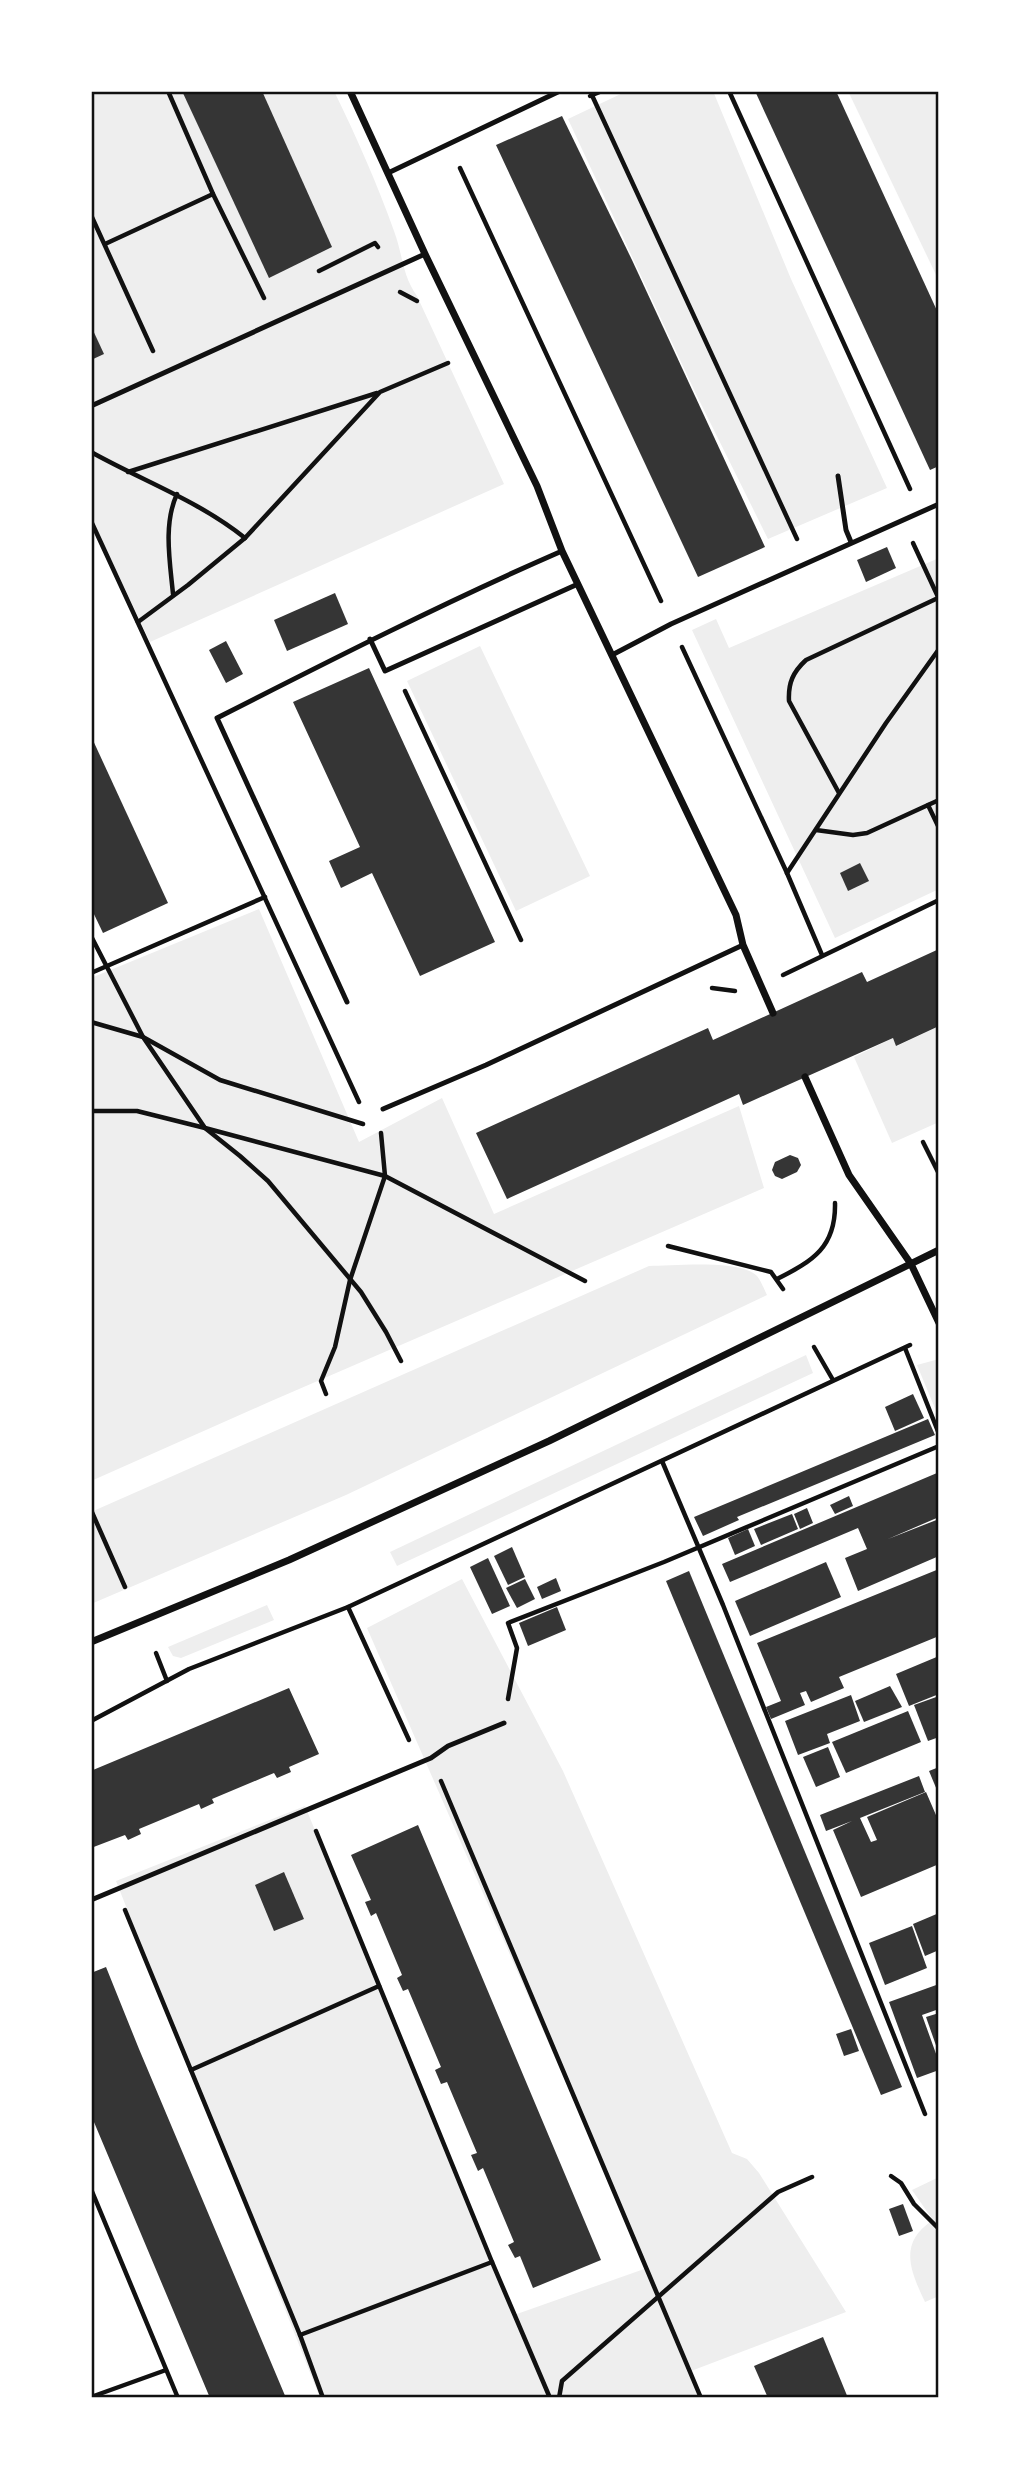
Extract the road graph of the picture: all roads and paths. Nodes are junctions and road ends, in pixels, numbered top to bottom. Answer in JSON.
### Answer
{"nodes":[{"id":1,"x":168,"y":91,"type":"edge"},
{"id":2,"x":350,"y":91,"type":"edge"},
{"id":3,"x":560,"y":91,"type":"edge"},
{"id":4,"x":590,"y":91,"type":"edge"},
{"id":5,"x":729,"y":91,"type":"edge"},
{"id":6,"x":448,"y":145,"type":"junction"},
{"id":7,"x":388,"y":173,"type":"junction"},
{"id":8,"x":213,"y":194,"type":"junction"},
{"id":9,"x":91,"y":215,"type":"edge"},
{"id":10,"x":104,"y":244,"type":"junction"},
{"id":11,"x":425,"y":254,"type":"junction"},
{"id":12,"x":388,"y":270,"type":"junction"},
{"id":13,"x":311,"y":275,"type":"dead end"},
{"id":14,"x":275,"y":293,"type":"dead end"},
{"id":15,"x":418,"y":301,"type":"dead end"},
{"id":16,"x":456,"y":359,"type":"dead end"},
{"id":17,"x":162,"y":373,"type":"junction"},
{"id":18,"x":380,"y":392,"type":"junction"},
{"id":19,"x":91,"y":406,"type":"edge"},
{"id":20,"x":91,"y":452,"type":"edge"},
{"id":21,"x":128,"y":472,"type":"junction"},
{"id":22,"x":838,"y":476,"type":"dead end"},
{"id":23,"x":177,"y":494,"type":"junction"},
{"id":24,"x":914,"y":496,"type":"dead end"},
{"id":25,"x":939,"y":504,"type":"edge"},
{"id":26,"x":903,"y":520,"type":"junction"},
{"id":27,"x":91,"y":521,"type":"edge"},
{"id":28,"x":245,"y":538,"type":"junction"},
{"id":29,"x":851,"y":542,"type":"junction"},
{"id":30,"x":562,"y":551,"type":"junction"},
{"id":31,"x":809,"y":562,"type":"junction"},
{"id":32,"x":578,"y":584,"type":"junction"},
{"id":33,"x":173,"y":595,"type":"junction"},
{"id":34,"x":939,"y":599,"type":"edge"},
{"id":35,"x":138,"y":622,"type":"junction"},
{"id":36,"x":671,"y":624,"type":"junction"},
{"id":37,"x":370,"y":639,"type":"junction"},
{"id":38,"x":939,"y":649,"type":"edge"},
{"id":39,"x":612,"y":655,"type":"junction"},
{"id":40,"x":394,"y":668,"type":"junction"},
{"id":41,"x":839,"y":793,"type":"junction"},
{"id":42,"x":939,"y":800,"type":"edge"},
{"id":43,"x":928,"y":805,"type":"junction"},
{"id":44,"x":939,"y":828,"type":"edge"},
{"id":45,"x":816,"y":830,"type":"junction"},
{"id":46,"x":787,"y":873,"type":"junction"},
{"id":47,"x":265,"y":897,"type":"junction"},
{"id":48,"x":939,"y":900,"type":"edge"},
{"id":49,"x":91,"y":936,"type":"edge"},
{"id":50,"x":521,"y":940,"type":"dead end"},
{"id":51,"x":743,"y":945,"type":"junction"},
{"id":52,"x":822,"y":956,"type":"junction"},
{"id":53,"x":105,"y":967,"type":"junction"},
{"id":54,"x":91,"y":973,"type":"edge"},
{"id":55,"x":761,"y":989,"type":"junction"},
{"id":56,"x":347,"y":1002,"type":"dead end"},
{"id":57,"x":773,"y":1013,"type":"dead end"},
{"id":58,"x":91,"y":1022,"type":"edge"},
{"id":59,"x":142,"y":1037,"type":"junction"},
{"id":60,"x":805,"y":1077,"type":"dead end"},
{"id":61,"x":359,"y":1102,"type":"dead end"},
{"id":62,"x":383,"y":1110,"type":"joint"},
{"id":63,"x":91,"y":1111,"type":"edge"},
{"id":64,"x":365,"y":1114,"type":"dead end"},
{"id":65,"x":205,"y":1128,"type":"junction"},
{"id":66,"x":375,"y":1133,"type":"dead end"},
{"id":67,"x":380,"y":1140,"type":"junction"},
{"id":68,"x":923,"y":1142,"type":"dead end"},
{"id":69,"x":939,"y":1174,"type":"edge"},
{"id":70,"x":385,"y":1176,"type":"junction"},
{"id":71,"x":835,"y":1193,"type":"dead end"},
{"id":72,"x":668,"y":1246,"type":"dead end"},
{"id":73,"x":939,"y":1250,"type":"edge"},
{"id":74,"x":911,"y":1264,"type":"junction"},
{"id":75,"x":777,"y":1279,"type":"junction"},
{"id":76,"x":350,"y":1280,"type":"junction"},
{"id":77,"x":585,"y":1281,"type":"dead end"},
{"id":78,"x":783,"y":1289,"type":"dead end"},
{"id":79,"x":939,"y":1323,"type":"edge"},
{"id":80,"x":814,"y":1347,"type":"dead end"},
{"id":81,"x":401,"y":1361,"type":"dead end"},
{"id":82,"x":833,"y":1380,"type":"junction"},
{"id":83,"x":326,"y":1394,"type":"dead end"},
{"id":84,"x":939,"y":1434,"type":"edge"},
{"id":85,"x":939,"y":1446,"type":"edge"},
{"id":86,"x":662,"y":1461,"type":"junction"},
{"id":87,"x":91,"y":1510,"type":"edge"},
{"id":88,"x":697,"y":1547,"type":"junction"},
{"id":89,"x":125,"y":1587,"type":"dead end"},
{"id":90,"x":348,"y":1607,"type":"junction"},
{"id":91,"x":91,"y":1642,"type":"edge"},
{"id":92,"x":156,"y":1653,"type":"dead end"},
{"id":93,"x":167,"y":1681,"type":"junction"},
{"id":94,"x":91,"y":1721,"type":"edge"},
{"id":95,"x":504,"y":1723,"type":"joint"},
{"id":96,"x":431,"y":1758,"type":"junction"},
{"id":97,"x":419,"y":1762,"type":"junction"},
{"id":98,"x":308,"y":1811,"type":"junction"},
{"id":99,"x":117,"y":1890,"type":"junction"},
{"id":100,"x":91,"y":1900,"type":"edge"},
{"id":101,"x":379,"y":1986,"type":"junction"},
{"id":102,"x":191,"y":2070,"type":"junction"},
{"id":103,"x":925,"y":2114,"type":"dead end"},
{"id":104,"x":891,"y":2176,"type":"dead end"},
{"id":105,"x":812,"y":2177,"type":"dead end"},
{"id":106,"x":91,"y":2189,"type":"edge"},
{"id":107,"x":939,"y":2229,"type":"edge"},
{"id":108,"x":492,"y":2262,"type":"junction"},
{"id":109,"x":659,"y":2296,"type":"junction"},
{"id":110,"x":300,"y":2335,"type":"junction"},
{"id":111,"x":166,"y":2370,"type":"junction"},
{"id":112,"x":91,"y":2397,"type":"edge"},
{"id":113,"x":178,"y":2398,"type":"edge"},
{"id":114,"x":323,"y":2398,"type":"edge"},
{"id":115,"x":550,"y":2398,"type":"edge"},
{"id":116,"x":559,"y":2398,"type":"edge"},
{"id":117,"x":701,"y":2398,"type":"edge"}],
"edges":[{"from":1,"to":8,"type":"path"},
{"from":2,"to":7,"type":"street"},
{"from":3,"to":6,"type":"lane"},
{"from":4,"to":31,"type":"path"},
{"from":5,"to":24,"type":"path"},
{"from":6,"to":7,"type":"lane"},
{"from":6,"to":36,"type":"path"},
{"from":7,"to":11,"type":"street"},
{"from":8,"to":10,"type":"path"},
{"from":8,"to":14,"type":"path"},
{"from":9,"to":10,"type":"path"},
{"from":10,"to":17,"type":"path"},
{"from":11,"to":12,"type":"lane"},
{"from":11,"to":30,"type":"street"},
{"from":12,"to":13,"type":"path"},
{"from":12,"to":15,"type":"path"},
{"from":12,"to":17,"type":"lane"},
{"from":16,"to":18,"type":"path"},
{"from":17,"to":19,"type":"lane"},
{"from":18,"to":21,"type":"path"},
{"from":18,"to":28,"type":"path"},
{"from":20,"to":21,"type":"path"},
{"from":21,"to":23,"type":"path"},
{"from":22,"to":29,"type":"lane"},
{"from":23,"to":28,"type":"path"},
{"from":23,"to":33,"type":"path"},
{"from":25,"to":26,"type":"lane"},
{"from":26,"to":29,"type":"lane"},
{"from":26,"to":34,"type":"path"},
{"from":27,"to":35,"type":"path"},
{"from":28,"to":33,"type":"path"},
{"from":29,"to":31,"type":"lane"},
{"from":30,"to":32,"type":"street"},
{"from":30,"to":37,"type":"lane"},
{"from":31,"to":36,"type":"lane"},
{"from":32,"to":39,"type":"street"},
{"from":32,"to":40,"type":"lane"},
{"from":33,"to":35,"type":"path"},
{"from":34,"to":41,"type":"path"},
{"from":35,"to":47,"type":"path"},
{"from":36,"to":39,"type":"lane"},
{"from":36,"to":46,"type":"path"},
{"from":37,"to":40,"type":"lane"},
{"from":37,"to":56,"type":"lane"},
{"from":38,"to":41,"type":"path"},
{"from":39,"to":51,"type":"street"},
{"from":40,"to":50,"type":"path"},
{"from":41,"to":45,"type":"path"},
{"from":42,"to":43,"type":"path"},
{"from":43,"to":44,"type":"path"},
{"from":43,"to":45,"type":"path"},
{"from":45,"to":46,"type":"path"},
{"from":46,"to":52,"type":"path"},
{"from":47,"to":53,"type":"path"},
{"from":47,"to":61,"type":"path"},
{"from":48,"to":52,"type":"path"},
{"from":49,"to":53,"type":"path"},
{"from":51,"to":55,"type":"street"},
{"from":51,"to":62,"type":"lane"},
{"from":52,"to":55,"type":"path"},
{"from":53,"to":54,"type":"path"},
{"from":53,"to":59,"type":"path"},
{"from":55,"to":57,"type":"street"},
{"from":58,"to":59,"type":"path"},
{"from":59,"to":64,"type":"path"},
{"from":59,"to":65,"type":"path"},
{"from":60,"to":74,"type":"street"},
{"from":62,"to":67,"type":"path"},
{"from":63,"to":65,"type":"path"},
{"from":65,"to":70,"type":"path"},
{"from":65,"to":76,"type":"path"},
{"from":66,"to":67,"type":"path"},
{"from":67,"to":70,"type":"path"},
{"from":68,"to":69,"type":"path"},
{"from":70,"to":76,"type":"path"},
{"from":70,"to":77,"type":"path"},
{"from":71,"to":75,"type":"path"},
{"from":72,"to":75,"type":"path"},
{"from":73,"to":74,"type":"street"},
{"from":74,"to":79,"type":"street"},
{"from":74,"to":91,"type":"street"},
{"from":75,"to":78,"type":"path"},
{"from":76,"to":81,"type":"path"},
{"from":76,"to":83,"type":"path"},
{"from":80,"to":82,"type":"path"},
{"from":82,"to":84,"type":"path"},
{"from":82,"to":86,"type":"path"},
{"from":85,"to":88,"type":"path"},
{"from":86,"to":88,"type":"path"},
{"from":86,"to":90,"type":"path"},
{"from":87,"to":89,"type":"path"},
{"from":88,"to":95,"type":"path"},
{"from":88,"to":103,"type":"path"},
{"from":90,"to":93,"type":"path"},
{"from":90,"to":97,"type":"path"},
{"from":92,"to":93,"type":"path"},
{"from":93,"to":94,"type":"path"},
{"from":95,"to":96,"type":"lane"},
{"from":96,"to":97,"type":"lane"},
{"from":96,"to":109,"type":"path"},
{"from":97,"to":98,"type":"lane"},
{"from":98,"to":99,"type":"lane"},
{"from":98,"to":101,"type":"path"},
{"from":99,"to":100,"type":"lane"},
{"from":99,"to":102,"type":"path"},
{"from":101,"to":102,"type":"path"},
{"from":101,"to":108,"type":"path"},
{"from":102,"to":110,"type":"path"},
{"from":104,"to":107,"type":"path"},
{"from":105,"to":109,"type":"path"},
{"from":106,"to":111,"type":"path"},
{"from":108,"to":110,"type":"path"},
{"from":108,"to":115,"type":"path"},
{"from":109,"to":116,"type":"path"},
{"from":109,"to":117,"type":"path"},
{"from":110,"to":114,"type":"path"},
{"from":111,"to":112,"type":"path"},
{"from":111,"to":113,"type":"path"}]}
